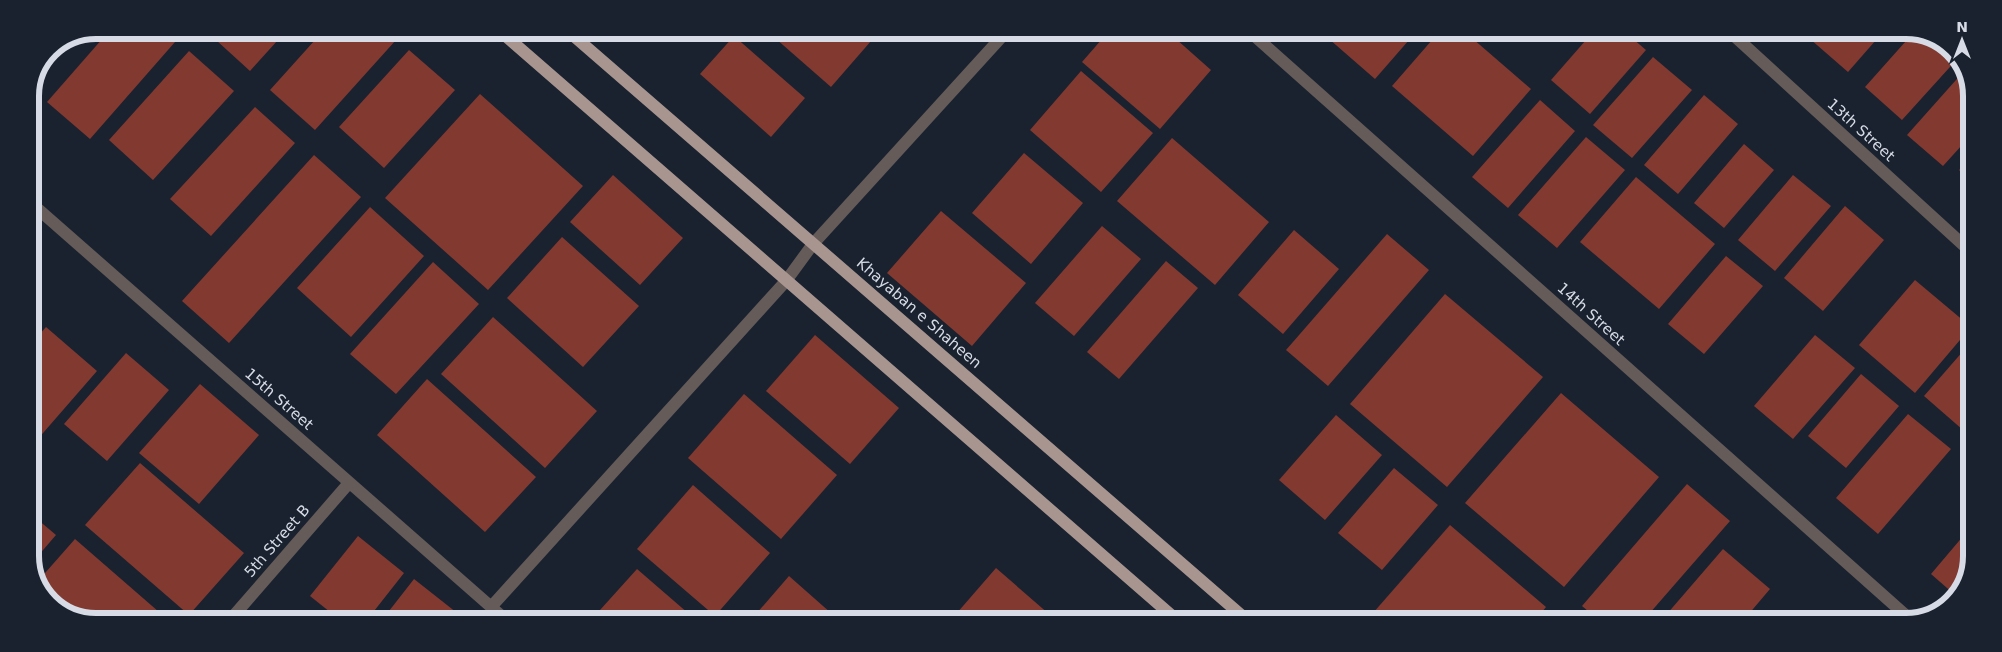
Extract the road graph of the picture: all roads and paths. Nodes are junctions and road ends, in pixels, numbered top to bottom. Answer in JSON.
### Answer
{"nodes":[{"id":1,"x":510,"y":39,"type":"edge"},
{"id":2,"x":577,"y":39,"type":"edge"},
{"id":3,"x":1001,"y":39,"type":"edge"},
{"id":4,"x":1260,"y":39,"type":"edge"},
{"id":5,"x":1738,"y":39,"type":"edge"},
{"id":6,"x":39,"y":210,"type":"edge"},
{"id":7,"x":813,"y":244,"type":"junction"},
{"id":8,"x":1963,"y":245,"type":"edge"},
{"id":9,"x":786,"y":281,"type":"junction"},
{"id":10,"x":349,"y":482,"type":"junction"},
{"id":11,"x":491,"y":607,"type":"junction"},
{"id":12,"x":236,"y":613,"type":"edge"},
{"id":13,"x":498,"y":613,"type":"edge"},
{"id":14,"x":1169,"y":613,"type":"edge"},
{"id":15,"x":1239,"y":613,"type":"edge"},
{"id":16,"x":1903,"y":613,"type":"edge"}],
"edges":[{"from":1,"to":9,"type":"main road"},
{"from":2,"to":7,"type":"main road","name":"Khayaban e Shaheen"},
{"from":3,"to":7,"type":"street"},
{"from":4,"to":16,"type":"street","name":"14th Street"},
{"from":5,"to":8,"type":"street","name":"13th Street"},
{"from":6,"to":10,"type":"street","name":"15th Street"},
{"from":7,"to":9,"type":"street"},
{"from":7,"to":15,"type":"main road","name":"Khayaban e Shaheen"},
{"from":9,"to":11,"type":"street"},
{"from":9,"to":14,"type":"main road"},
{"from":10,"to":11,"type":"street","name":"15th Street"},
{"from":10,"to":12,"type":"street","name":"5th Street B"},
{"from":11,"to":13,"type":"street","name":"15th Street"}]}
